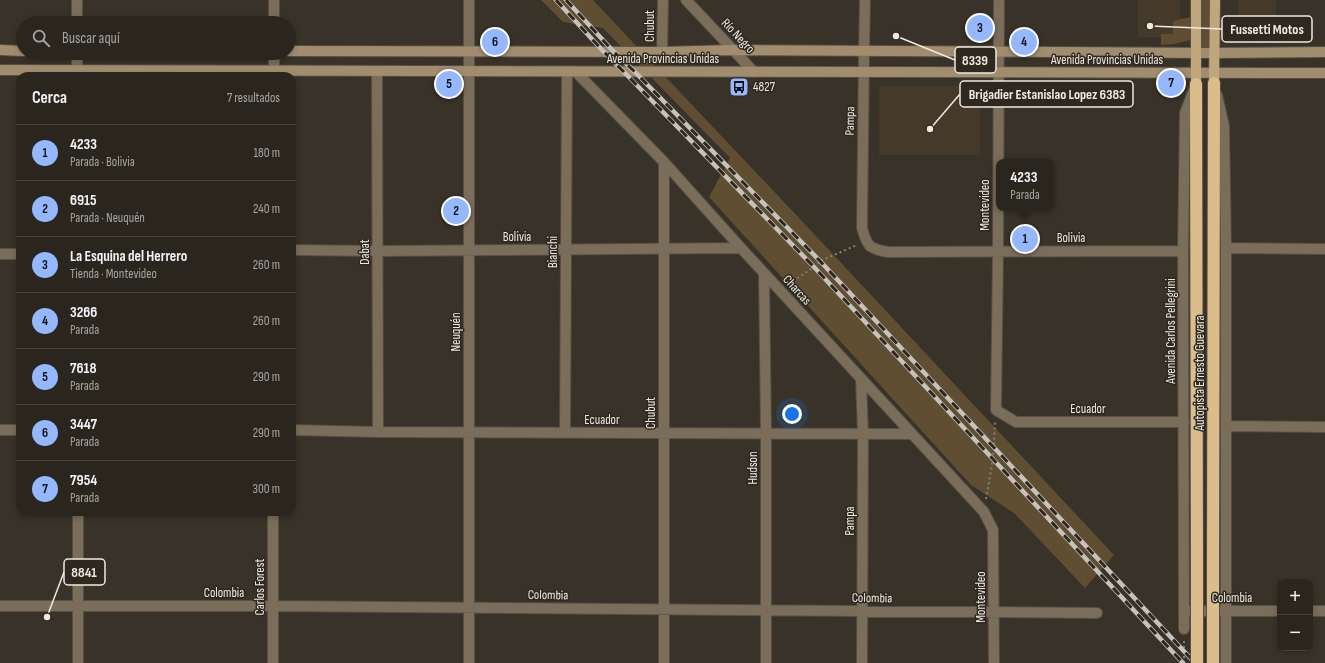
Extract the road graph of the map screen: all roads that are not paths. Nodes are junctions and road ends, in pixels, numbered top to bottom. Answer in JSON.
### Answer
{"nodes":[{"id":1,"x":78,"y":0,"type":"edge"},
{"id":2,"x":274,"y":0,"type":"edge"},
{"id":3,"x":469,"y":0,"type":"edge"},
{"id":4,"x":663,"y":0,"type":"edge"},
{"id":5,"x":686,"y":0,"type":"edge"},
{"id":6,"x":865,"y":0,"type":"edge"},
{"id":7,"x":999,"y":0,"type":"edge"},
{"id":8,"x":1196,"y":0,"type":"edge"},
{"id":9,"x":1214,"y":0,"type":"edge"},
{"id":10,"x":77,"y":16,"type":"edge"},
{"id":11,"x":274,"y":16,"type":"edge"},
{"id":12,"x":0,"y":50,"type":"edge"},
{"id":13,"x":16,"y":50,"type":"edge"},
{"id":14,"x":734,"y":50,"type":"junction"},
{"id":15,"x":296,"y":51,"type":"edge"},
{"id":16,"x":469,"y":51,"type":"junction"},
{"id":17,"x":662,"y":52,"type":"junction"},
{"id":18,"x":864,"y":52,"type":"junction"},
{"id":19,"x":998,"y":52,"type":"junction"},
{"id":20,"x":1196,"y":52,"type":"junction"},
{"id":21,"x":1325,"y":52,"type":"edge"},
{"id":22,"x":1214,"y":53,"type":"junction"},
{"id":23,"x":77,"y":60,"type":"edge"},
{"id":24,"x":274,"y":60,"type":"edge"},
{"id":25,"x":0,"y":70,"type":"edge"},
{"id":26,"x":378,"y":71,"type":"junction"},
{"id":27,"x":469,"y":71,"type":"junction"},
{"id":28,"x":52,"y":72,"type":"edge"},
{"id":29,"x":78,"y":72,"type":"edge"},
{"id":30,"x":274,"y":72,"type":"edge"},
{"id":31,"x":571,"y":72,"type":"junction"},
{"id":32,"x":754,"y":72,"type":"junction"},
{"id":33,"x":864,"y":72,"type":"junction"},
{"id":34,"x":296,"y":73,"type":"edge"},
{"id":35,"x":998,"y":73,"type":"junction"},
{"id":36,"x":1325,"y":73,"type":"edge"},
{"id":37,"x":1196,"y":78,"type":"junction"},
{"id":38,"x":1214,"y":78,"type":"junction"},
{"id":39,"x":998,"y":159,"type":"edge"},
{"id":40,"x":664,"y":162,"type":"junction"},
{"id":41,"x":998,"y":211,"type":"edge"},
{"id":42,"x":866,"y":241,"type":"joint"},
{"id":43,"x":741,"y":248,"type":"junction"},
{"id":44,"x":1226,"y":248,"type":"junction"},
{"id":45,"x":664,"y":249,"type":"junction"},
{"id":46,"x":1325,"y":249,"type":"edge"},
{"id":47,"x":296,"y":250,"type":"edge"},
{"id":48,"x":566,"y":250,"type":"junction"},
{"id":49,"x":378,"y":251,"type":"junction"},
{"id":50,"x":469,"y":251,"type":"junction"},
{"id":51,"x":998,"y":251,"type":"junction"},
{"id":52,"x":1184,"y":251,"type":"junction"},
{"id":53,"x":0,"y":254,"type":"edge"},
{"id":54,"x":16,"y":254,"type":"edge"},
{"id":55,"x":764,"y":273,"type":"junction"},
{"id":56,"x":861,"y":379,"type":"junction"},
{"id":57,"x":996,"y":410,"type":"joint"},
{"id":58,"x":1184,"y":422,"type":"junction"},
{"id":59,"x":1226,"y":426,"type":"junction"},
{"id":60,"x":1325,"y":427,"type":"edge"},
{"id":61,"x":0,"y":430,"type":"edge"},
{"id":62,"x":16,"y":430,"type":"edge"},
{"id":63,"x":296,"y":430,"type":"edge"},
{"id":64,"x":378,"y":432,"type":"junction"},
{"id":65,"x":469,"y":432,"type":"junction"},
{"id":66,"x":565,"y":433,"type":"junction"},
{"id":67,"x":664,"y":434,"type":"junction"},
{"id":68,"x":766,"y":434,"type":"junction"},
{"id":69,"x":863,"y":434,"type":"junction"},
{"id":70,"x":912,"y":434,"type":"junction"},
{"id":71,"x":78,"y":516,"type":"edge"},
{"id":72,"x":273,"y":516,"type":"edge"},
{"id":73,"x":994,"y":530,"type":"joint"},
{"id":74,"x":0,"y":606,"type":"edge"},
{"id":75,"x":78,"y":606,"type":"junction"},
{"id":76,"x":273,"y":606,"type":"junction"},
{"id":77,"x":469,"y":608,"type":"junction"},
{"id":78,"x":664,"y":609,"type":"junction"},
{"id":79,"x":766,"y":610,"type":"junction"},
{"id":80,"x":862,"y":611,"type":"junction"},
{"id":81,"x":1184,"y":611,"type":"junction"},
{"id":82,"x":1227,"y":611,"type":"junction"},
{"id":83,"x":1277,"y":611,"type":"edge"},
{"id":84,"x":1313,"y":611,"type":"edge"},
{"id":85,"x":1325,"y":611,"type":"edge"},
{"id":86,"x":994,"y":612,"type":"junction"},
{"id":87,"x":1097,"y":613,"type":"dead end"},
{"id":88,"x":1184,"y":629,"type":"road end"},
{"id":89,"x":78,"y":663,"type":"edge"},
{"id":90,"x":273,"y":663,"type":"edge"},
{"id":91,"x":469,"y":663,"type":"edge"},
{"id":92,"x":664,"y":663,"type":"edge"},
{"id":93,"x":766,"y":663,"type":"edge"},
{"id":94,"x":862,"y":663,"type":"edge"},
{"id":95,"x":994,"y":663,"type":"edge"},
{"id":96,"x":1197,"y":663,"type":"edge"},
{"id":97,"x":1213,"y":663,"type":"edge"},
{"id":98,"x":1226,"y":663,"type":"edge"}],
"edges":[{"from":1,"to":10,"type":"street"},
{"from":2,"to":11,"type":"street"},
{"from":3,"to":16,"type":"street","name":"Neuquén"},
{"from":4,"to":17,"type":"street","name":"Chubut"},
{"from":5,"to":14,"type":"street","name":"Río Negro"},
{"from":6,"to":18,"type":"street","name":"Pampa"},
{"from":7,"to":19,"type":"street","name":"Montevideo"},
{"from":8,"to":20,"type":"main road","name":"Avenida Carlos Pellegrini"},
{"from":9,"to":22,"type":"main road"},
{"from":12,"to":13,"type":"main road"},
{"from":14,"to":17,"type":"main road","name":"Avenida Provincias Unidas"},
{"from":14,"to":18,"type":"main road","name":"Avenida Provincias Unidas"},
{"from":14,"to":32,"type":"street","name":"Río Negro"},
{"from":15,"to":16,"type":"main road","name":"Avenida Provincias Unidas"},
{"from":16,"to":17,"type":"main road","name":"Avenida Provincias Unidas"},
{"from":16,"to":27,"type":"street","name":"Neuquén"},
{"from":18,"to":19,"type":"main road","name":"Avenida Provincias Unidas"},
{"from":18,"to":33,"type":"street","name":"Pampa"},
{"from":19,"to":20,"type":"main road","name":"Avenida Provincias Unidas"},
{"from":19,"to":35,"type":"street","name":"Montevideo"},
{"from":20,"to":22,"type":"main road","name":"Avenida Provincias Unidas"},
{"from":20,"to":37,"type":"main road","name":"Avenida Carlos Pellegrini"},
{"from":21,"to":22,"type":"main road","name":"Avenida Provincias Unidas"},
{"from":22,"to":38,"type":"main road"},
{"from":23,"to":29,"type":"street"},
{"from":24,"to":30,"type":"street"},
{"from":25,"to":28,"type":"main road","name":"Avenida Provincias Unidas"},
{"from":26,"to":27,"type":"main road","name":"Avenida Provincias Unidas"},
{"from":26,"to":34,"type":"main road","name":"Avenida Provincias Unidas"},
{"from":26,"to":49,"type":"street","name":"Dabat"},
{"from":27,"to":31,"type":"main road","name":"Avenida Provincias Unidas"},
{"from":27,"to":50,"type":"street","name":"Neuquén"},
{"from":31,"to":32,"type":"main road","name":"Avenida Provincias Unidas"},
{"from":31,"to":40,"type":"street","name":"Charcas"},
{"from":31,"to":48,"type":"street","name":"Bianchi"},
{"from":32,"to":33,"type":"main road","name":"Avenida Provincias Unidas"},
{"from":33,"to":35,"type":"main road","name":"Avenida Provincias Unidas"},
{"from":33,"to":42,"type":"street","name":"Pampa"},
{"from":35,"to":37,"type":"main road","name":"Avenida Provincias Unidas"},
{"from":35,"to":39,"type":"street","name":"Montevideo"},
{"from":36,"to":38,"type":"main road","name":"Avenida Provincias Unidas"},
{"from":37,"to":38,"type":"main road","name":"Avenida Provincias Unidas"},
{"from":37,"to":52,"type":"street","name":"Avenida Carlos Pellegrini"},
{"from":37,"to":96,"type":"highway","name":"Autopista Ernesto Guevara","bridge":true},
{"from":38,"to":44,"type":"street"},
{"from":38,"to":97,"type":"highway","name":"Autopista Ernesto Guevara","bridge":true},
{"from":40,"to":43,"type":"street","name":"Charcas"},
{"from":40,"to":45,"type":"street","name":"Chubut"},
{"from":41,"to":51,"type":"street","name":"Montevideo"},
{"from":42,"to":51,"type":"street","name":"Bolivia"},
{"from":43,"to":45,"type":"street","name":"Bolivia"},
{"from":43,"to":55,"type":"street","name":"Charcas"},
{"from":44,"to":46,"type":"street"},
{"from":44,"to":59,"type":"street"},
{"from":45,"to":48,"type":"street","name":"Bolivia"},
{"from":45,"to":67,"type":"street","name":"Chubut"},
{"from":47,"to":49,"type":"street","name":"Bolivia"},
{"from":48,"to":50,"type":"street","name":"Bolivia"},
{"from":48,"to":66,"type":"street","name":"Bianchi"},
{"from":49,"to":50,"type":"street","name":"Bolivia"},
{"from":49,"to":64,"type":"street","name":"Dabat"},
{"from":50,"to":65,"type":"street","name":"Neuquén"},
{"from":51,"to":52,"type":"street","name":"Bolivia"},
{"from":51,"to":57,"type":"street","name":"Montevideo"},
{"from":52,"to":58,"type":"street","name":"Avenida Carlos Pellegrini"},
{"from":53,"to":54,"type":"street"},
{"from":55,"to":56,"type":"street","name":"Charcas"},
{"from":55,"to":68,"type":"street","name":"Hudson"},
{"from":56,"to":69,"type":"street","name":"Pampa"},
{"from":56,"to":70,"type":"street","name":"Charcas"},
{"from":57,"to":58,"type":"street","name":"Ecuador"},
{"from":58,"to":81,"type":"street","name":"Avenida Carlos Pellegrini"},
{"from":59,"to":60,"type":"street"},
{"from":59,"to":82,"type":"street"},
{"from":61,"to":62,"type":"street"},
{"from":63,"to":64,"type":"street","name":"Ecuador"},
{"from":64,"to":65,"type":"street","name":"Ecuador"},
{"from":65,"to":66,"type":"street","name":"Ecuador"},
{"from":65,"to":77,"type":"street","name":"Neuquén"},
{"from":66,"to":67,"type":"street","name":"Ecuador"},
{"from":67,"to":68,"type":"street","name":"Ecuador"},
{"from":67,"to":78,"type":"street","name":"Chubut"},
{"from":68,"to":69,"type":"street","name":"Ecuador"},
{"from":68,"to":79,"type":"street","name":"Hudson"},
{"from":69,"to":70,"type":"street","name":"Ecuador"},
{"from":69,"to":80,"type":"street","name":"Pampa"},
{"from":70,"to":73,"type":"street","name":"Charcas"},
{"from":71,"to":75,"type":"street"},
{"from":72,"to":76,"type":"street","name":"Carlos Forest"},
{"from":73,"to":86,"type":"street","name":"Montevideo"},
{"from":74,"to":75,"type":"street","name":"Colombia"},
{"from":75,"to":76,"type":"street","name":"Colombia"},
{"from":75,"to":89,"type":"street"},
{"from":76,"to":77,"type":"street","name":"Colombia"},
{"from":76,"to":90,"type":"street","name":"Carlos Forest"},
{"from":77,"to":78,"type":"street","name":"Colombia"},
{"from":77,"to":91,"type":"street","name":"Neuquén"},
{"from":78,"to":79,"type":"street","name":"Colombia"},
{"from":78,"to":92,"type":"street","name":"Chubut"},
{"from":79,"to":80,"type":"street","name":"Colombia"},
{"from":79,"to":93,"type":"street","name":"Hudson"},
{"from":80,"to":86,"type":"street","name":"Colombia"},
{"from":80,"to":94,"type":"street","name":"Pampa"},
{"from":81,"to":82,"type":"street","name":"Colombia"},
{"from":81,"to":88,"type":"street","name":"Avenida Carlos Pellegrini"},
{"from":82,"to":83,"type":"street","name":"Colombia"},
{"from":82,"to":98,"type":"street"},
{"from":84,"to":85,"type":"street"},
{"from":86,"to":87,"type":"street","name":"Colombia"},
{"from":86,"to":95,"type":"street","name":"Montevideo"}]}
